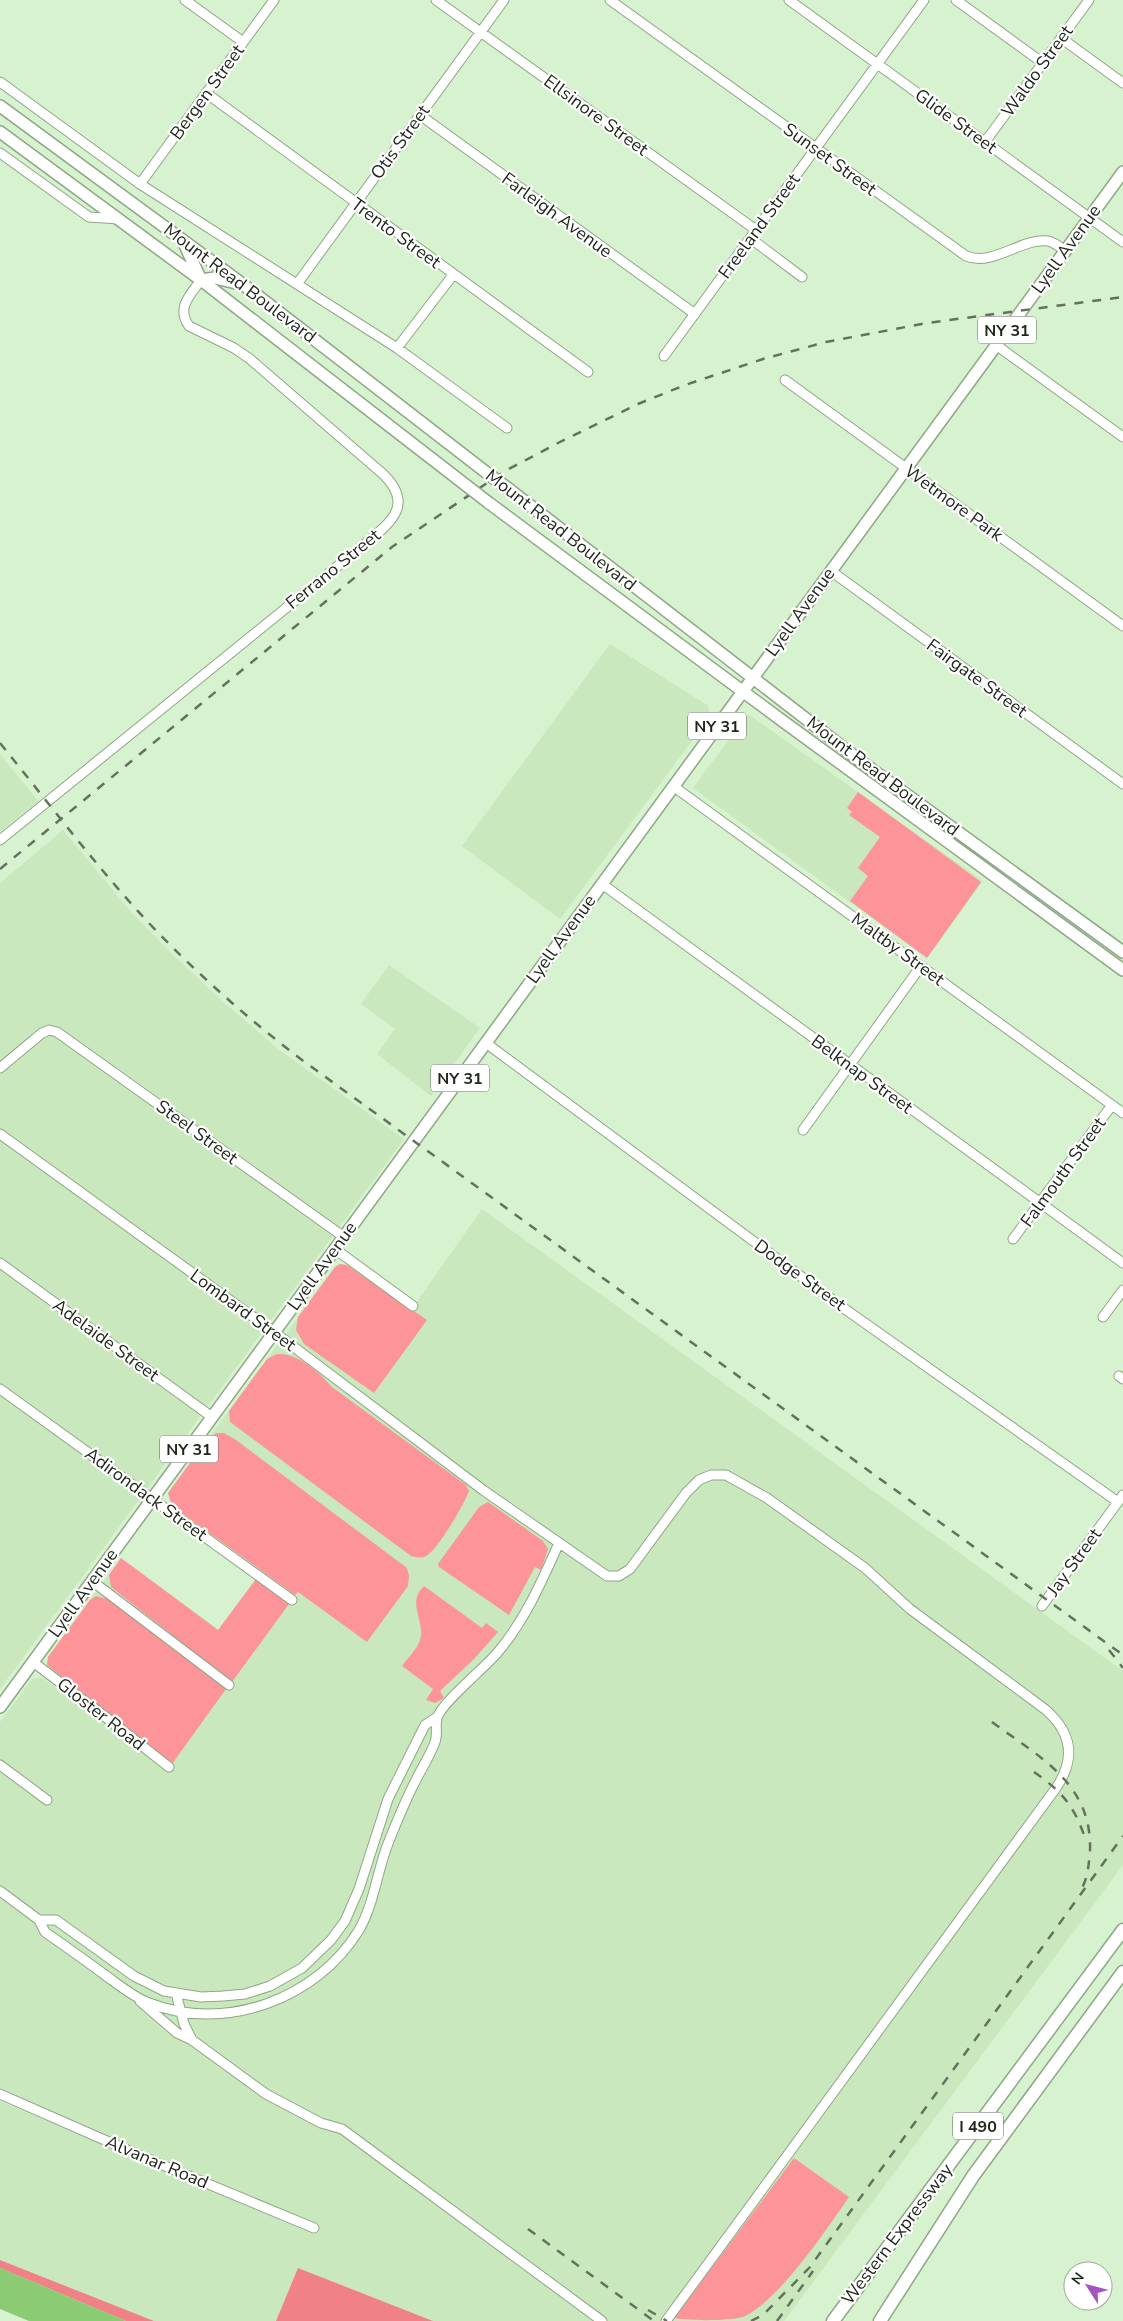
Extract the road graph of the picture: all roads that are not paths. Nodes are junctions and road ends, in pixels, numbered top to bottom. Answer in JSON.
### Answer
{"nodes":[{"id":1,"x":185,"y":0,"type":"edge"},
{"id":2,"x":274,"y":0,"type":"edge"},
{"id":3,"x":436,"y":0,"type":"edge"},
{"id":4,"x":504,"y":0,"type":"edge"},
{"id":5,"x":610,"y":0,"type":"edge"},
{"id":6,"x":789,"y":0,"type":"edge"},
{"id":7,"x":924,"y":0,"type":"edge"},
{"id":8,"x":956,"y":0,"type":"edge"},
{"id":9,"x":1089,"y":0,"type":"edge"},
{"id":10,"x":480,"y":32,"type":"junction"},
{"id":11,"x":1061,"y":38,"type":"junction"},
{"id":12,"x":243,"y":42,"type":"junction"},
{"id":13,"x":1043,"y":63,"type":"junction"},
{"id":14,"x":877,"y":64,"type":"junction"},
{"id":15,"x":0,"y":82,"type":"edge"},
{"id":16,"x":1123,"y":83,"type":"edge"},
{"id":17,"x":206,"y":93,"type":"junction"},
{"id":18,"x":0,"y":106,"type":"edge"},
{"id":19,"x":420,"y":115,"type":"junction"},
{"id":20,"x":0,"y":132,"type":"edge"},
{"id":21,"x":985,"y":142,"type":"junction"},
{"id":22,"x":816,"y":149,"type":"junction"},
{"id":23,"x":0,"y":153,"type":"edge"},
{"id":24,"x":1123,"y":172,"type":"edge"},
{"id":25,"x":140,"y":184,"type":"junction"},
{"id":26,"x":356,"y":203,"type":"junction"},
{"id":27,"x":1089,"y":217,"type":"junction"},
{"id":28,"x":119,"y":219,"type":"junction"},
{"id":29,"x":753,"y":234,"type":"junction"},
{"id":30,"x":182,"y":240,"type":"junction"},
{"id":31,"x":1123,"y":242,"type":"edge"},
{"id":32,"x":1065,"y":251,"type":"junction"},
{"id":33,"x":453,"y":275,"type":"junction"},
{"id":34,"x":802,"y":277,"type":"dead end"},
{"id":35,"x":201,"y":280,"type":"junction"},
{"id":36,"x":297,"y":284,"type":"junction"},
{"id":37,"x":245,"y":286,"type":"junction"},
{"id":38,"x":695,"y":314,"type":"junction"},
{"id":39,"x":996,"y":345,"type":"junction"},
{"id":40,"x":397,"y":348,"type":"junction"},
{"id":41,"x":664,"y":356,"type":"dead end"},
{"id":42,"x":588,"y":372,"type":"dead end"},
{"id":43,"x":785,"y":380,"type":"dead end"},
{"id":44,"x":507,"y":428,"type":"dead end"},
{"id":45,"x":1123,"y":437,"type":"edge"},
{"id":46,"x":906,"y":468,"type":"junction"},
{"id":47,"x":831,"y":571,"type":"junction"},
{"id":48,"x":1123,"y":626,"type":"edge"},
{"id":49,"x":753,"y":677,"type":"junction"},
{"id":50,"x":742,"y":692,"type":"junction"},
{"id":51,"x":1123,"y":784,"type":"edge"},
{"id":52,"x":673,"y":786,"type":"junction"},
{"id":53,"x":0,"y":840,"type":"edge"},
{"id":54,"x":602,"y":884,"type":"junction"},
{"id":55,"x":1123,"y":952,"type":"edge"},
{"id":56,"x":921,"y":966,"type":"junction"},
{"id":57,"x":1123,"y":970,"type":"edge"},
{"id":58,"x":486,"y":1043,"type":"junction"},
{"id":59,"x":850,"y":1065,"type":"junction"},
{"id":60,"x":0,"y":1068,"type":"edge"},
{"id":61,"x":1112,"y":1105,"type":"junction"},
{"id":62,"x":1123,"y":1113,"type":"edge"},
{"id":63,"x":804,"y":1130,"type":"dead end"},
{"id":64,"x":0,"y":1134,"type":"edge"},
{"id":65,"x":1040,"y":1203,"type":"junction"},
{"id":66,"x":344,"y":1237,"type":"junction"},
{"id":67,"x":1013,"y":1239,"type":"dead end"},
{"id":68,"x":335,"y":1249,"type":"junction"},
{"id":69,"x":0,"y":1263,"type":"edge"},
{"id":70,"x":1123,"y":1263,"type":"edge"},
{"id":71,"x":1123,"y":1290,"type":"edge"},
{"id":72,"x":414,"y":1306,"type":"dead end"},
{"id":73,"x":1103,"y":1317,"type":"dead end"},
{"id":74,"x":274,"y":1332,"type":"junction"},
{"id":75,"x":0,"y":1389,"type":"edge"},
{"id":76,"x":212,"y":1417,"type":"junction"},
{"id":77,"x":152,"y":1498,"type":"junction"},
{"id":78,"x":1120,"y":1498,"type":"edge"},
{"id":79,"x":559,"y":1543,"type":"junction"},
{"id":80,"x":92,"y":1581,"type":"junction"},
{"id":81,"x":292,"y":1600,"type":"dead end"},
{"id":82,"x":1042,"y":1606,"type":"dead end"},
{"id":83,"x":33,"y":1662,"type":"junction"},
{"id":84,"x":229,"y":1685,"type":"dead end"},
{"id":85,"x":0,"y":1707,"type":"edge"},
{"id":86,"x":437,"y":1717,"type":"junction"},
{"id":87,"x":0,"y":1764,"type":"edge"},
{"id":88,"x":169,"y":1767,"type":"dead end"},
{"id":89,"x":48,"y":1800,"type":"dead end"},
{"id":90,"x":0,"y":1891,"type":"edge"},
{"id":91,"x":39,"y":1920,"type":"junction"},
{"id":92,"x":1123,"y":1930,"type":"edge"},
{"id":93,"x":1123,"y":1972,"type":"edge"},
{"id":94,"x":176,"y":1993,"type":"junction"},
{"id":95,"x":133,"y":1995,"type":"junction"},
{"id":96,"x":180,"y":2010,"type":"junction"},
{"id":97,"x":192,"y":2040,"type":"junction"},
{"id":98,"x":0,"y":2094,"type":"edge"},
{"id":99,"x":314,"y":2228,"type":"dead end"},
{"id":100,"x":602,"y":2321,"type":"edge"},
{"id":101,"x":666,"y":2321,"type":"edge"},
{"id":102,"x":833,"y":2321,"type":"edge"},
{"id":103,"x":880,"y":2321,"type":"edge"}],
"edges":[{"from":1,"to":12,"type":"street"},
{"from":2,"to":12,"type":"street","name":"Bergen Street"},
{"from":3,"to":10,"type":"street","name":"Ellsinore Street"},
{"from":4,"to":10,"type":"street","name":"Otis Street"},
{"from":5,"to":22,"type":"street","name":"Sunset Street"},
{"from":6,"to":14,"type":"street","name":"Glide Street"},
{"from":7,"to":14,"type":"street","name":"Freeland Street"},
{"from":8,"to":13,"type":"street"},
{"from":9,"to":11,"type":"street","name":"Waldo Street"},
{"from":10,"to":19,"type":"street","name":"Otis Street"},
{"from":10,"to":29,"type":"street","name":"Ellsinore Street"},
{"from":11,"to":13,"type":"street","name":"Waldo Street"},
{"from":11,"to":16,"type":"street"},
{"from":12,"to":17,"type":"street","name":"Bergen Street"},
{"from":13,"to":21,"type":"street","name":"Waldo Street"},
{"from":14,"to":21,"type":"street","name":"Glide Street"},
{"from":14,"to":22,"type":"street","name":"Freeland Street"},
{"from":15,"to":25,"type":"street","name":"Mount Read Boulevard"},
{"from":17,"to":25,"type":"street","name":"Bergen Street"},
{"from":17,"to":26,"type":"street","name":"Trento Street"},
{"from":18,"to":30,"type":"main road","name":"Mount Read Boulevard"},
{"from":19,"to":26,"type":"street","name":"Otis Street"},
{"from":19,"to":38,"type":"street","name":"Farleigh Avenue"},
{"from":20,"to":28,"type":"main road","name":"Mount Read Boulevard"},
{"from":21,"to":27,"type":"street","name":"Glide Street"},
{"from":22,"to":29,"type":"street","name":"Freeland Street"},
{"from":22,"to":32,"type":"street","name":"Sunset Street"},
{"from":23,"to":28,"type":"street"},
{"from":24,"to":27,"type":"main road","name":"Lyell Avenue","number":"NY 31"},
{"from":25,"to":36,"type":"street","name":"Mount Read Boulevard"},
{"from":26,"to":33,"type":"street","name":"Trento Street"},
{"from":26,"to":36,"type":"street","name":"Otis Street"},
{"from":27,"to":31,"type":"street","name":"Glide Street"},
{"from":27,"to":32,"type":"main road","name":"Lyell Avenue","number":"NY 31"},
{"from":28,"to":35,"type":"main road","name":"Mount Read Boulevard"},
{"from":29,"to":34,"type":"street","name":"Ellsinore Street"},
{"from":29,"to":38,"type":"street","name":"Freeland Street"},
{"from":30,"to":35,"type":"main road"},
{"from":30,"to":37,"type":"main road","name":"Mount Read Boulevard"},
{"from":32,"to":39,"type":"main road","name":"Lyell Avenue","number":"NY 31"},
{"from":33,"to":40,"type":"street"},
{"from":33,"to":42,"type":"street","name":"Trento Street"},
{"from":35,"to":37,"type":"main road"},
{"from":35,"to":50,"type":"main road","name":"Mount Read Boulevard","bridge":true},
{"from":35,"to":53,"type":"street","name":"Ferrano Street"},
{"from":36,"to":40,"type":"street","name":"Mount Read Boulevard"},
{"from":37,"to":49,"type":"main road","name":"Mount Read Boulevard","bridge":true},
{"from":38,"to":41,"type":"street","name":"Freeland Street"},
{"from":39,"to":45,"type":"street"},
{"from":39,"to":46,"type":"main road","name":"Lyell Avenue","number":"NY 31"},
{"from":40,"to":44,"type":"street","name":"Mount Read Boulevard"},
{"from":43,"to":46,"type":"street","name":"Wetmore Park"},
{"from":46,"to":47,"type":"main road","name":"Lyell Avenue","number":"NY 31"},
{"from":46,"to":48,"type":"street","name":"Wetmore Park"},
{"from":47,"to":49,"type":"main road","name":"Lyell Avenue","number":"NY 31"},
{"from":47,"to":51,"type":"street","name":"Fairgate Street"},
{"from":49,"to":50,"type":"main road","name":"Lyell Avenue","number":"NY 31"},
{"from":49,"to":55,"type":"main road","name":"Mount Read Boulevard"},
{"from":50,"to":52,"type":"main road","name":"Lyell Avenue","number":"NY 31"},
{"from":50,"to":57,"type":"main road","name":"Mount Read Boulevard"},
{"from":52,"to":54,"type":"main road","name":"Lyell Avenue","number":"NY 31"},
{"from":52,"to":56,"type":"street","name":"Maltby Street"},
{"from":54,"to":58,"type":"main road","name":"Lyell Avenue","number":"NY 31"},
{"from":54,"to":59,"type":"street","name":"Belknap Street"},
{"from":56,"to":59,"type":"street"},
{"from":56,"to":61,"type":"street","name":"Maltby Street"},
{"from":58,"to":66,"type":"main road","name":"Lyell Avenue","number":"NY 31"},
{"from":58,"to":78,"type":"street","name":"Dodge Street"},
{"from":59,"to":63,"type":"street"},
{"from":59,"to":65,"type":"street","name":"Belknap Street"},
{"from":60,"to":66,"type":"street","name":"Steel Street"},
{"from":61,"to":62,"type":"street","name":"Maltby Street"},
{"from":61,"to":65,"type":"street","name":"Falmouth Street"},
{"from":64,"to":74,"type":"street","name":"Lombard Street"},
{"from":65,"to":67,"type":"street","name":"Falmouth Street"},
{"from":65,"to":70,"type":"street","name":"Belknap Street"},
{"from":66,"to":68,"type":"main road","name":"Lyell Avenue","number":"NY 31"},
{"from":68,"to":72,"type":"street"},
{"from":68,"to":74,"type":"main road","name":"Lyell Avenue","number":"NY 31"},
{"from":69,"to":76,"type":"street","name":"Adelaide Street"},
{"from":71,"to":73,"type":"street"},
{"from":74,"to":76,"type":"main road","name":"Lyell Avenue","number":"NY 31"},
{"from":74,"to":79,"type":"street","name":"Lombard Street"},
{"from":75,"to":77,"type":"street","name":"Adirondack Street"},
{"from":76,"to":77,"type":"main road","name":"Lyell Avenue","number":"NY 31"},
{"from":77,"to":80,"type":"main road","name":"Lyell Avenue","number":"NY 31"},
{"from":77,"to":81,"type":"street","name":"Adirondack Street"},
{"from":78,"to":82,"type":"street","name":"Jay Street"},
{"from":79,"to":86,"type":"street"},
{"from":79,"to":101,"type":"street","name":"Lombard Street"},
{"from":80,"to":83,"type":"main road","name":"Lyell Avenue","number":"NY 31"},
{"from":80,"to":84,"type":"street"},
{"from":83,"to":85,"type":"main road","name":"Lyell Avenue","number":"NY 31"},
{"from":83,"to":88,"type":"street","name":"Gloster Road"},
{"from":86,"to":94,"type":"street"},
{"from":86,"to":96,"type":"street"},
{"from":87,"to":89,"type":"street"},
{"from":90,"to":91,"type":"street"},
{"from":91,"to":94,"type":"street"},
{"from":91,"to":95,"type":"street"},
{"from":92,"to":102,"type":"highway","name":"Western Expressway","number":"I 490"},
{"from":93,"to":103,"type":"highway","name":"Western Expressway","number":"I 490"},
{"from":94,"to":96,"type":"street"},
{"from":95,"to":96,"type":"street"},
{"from":95,"to":97,"type":"street"},
{"from":96,"to":97,"type":"street"},
{"from":97,"to":100,"type":"street"},
{"from":98,"to":99,"type":"street","name":"Alvanar Road"}]}
